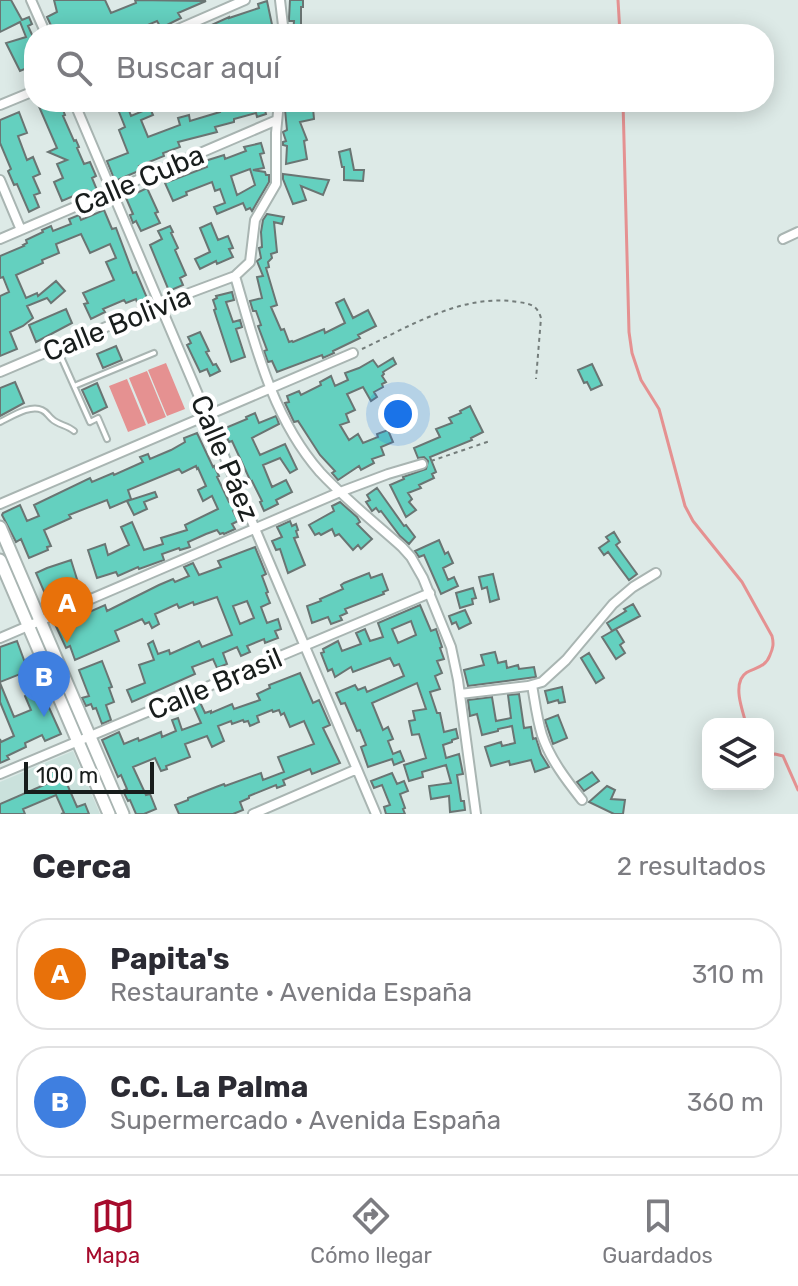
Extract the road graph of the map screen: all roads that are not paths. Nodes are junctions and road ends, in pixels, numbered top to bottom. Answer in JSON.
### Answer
{"nodes":[{"id":1,"x":31,"y":0,"type":"edge"},
{"id":2,"x":245,"y":0,"type":"edge"},
{"id":3,"x":280,"y":0,"type":"edge"},
{"id":4,"x":42,"y":24,"type":"edge"},
{"id":5,"x":190,"y":24,"type":"edge"},
{"id":6,"x":283,"y":24,"type":"edge"},
{"id":7,"x":24,"y":95,"type":"edge"},
{"id":8,"x":0,"y":105,"type":"edge"},
{"id":9,"x":78,"y":112,"type":"edge"},
{"id":10,"x":278,"y":112,"type":"edge"},
{"id":11,"x":277,"y":120,"type":"junction"},
{"id":12,"x":0,"y":180,"type":"edge"},
{"id":13,"x":112,"y":192,"type":"junction"},
{"id":14,"x":21,"y":230,"type":"junction"},
{"id":15,"x":798,"y":232,"type":"edge"},
{"id":16,"x":0,"y":239,"type":"edge"},
{"id":17,"x":783,"y":239,"type":"dead end"},
{"id":18,"x":235,"y":276,"type":"junction"},
{"id":19,"x":160,"y":304,"type":"junction"},
{"id":20,"x":57,"y":348,"type":"junction"},
{"id":21,"x":154,"y":353,"type":"dead end"},
{"id":22,"x":353,"y":353,"type":"road end"},
{"id":23,"x":0,"y":372,"type":"edge"},
{"id":24,"x":74,"y":386,"type":"junction"},
{"id":25,"x":270,"y":389,"type":"junction"},
{"id":26,"x":208,"y":416,"type":"junction"},
{"id":27,"x":0,"y":422,"type":"edge"},
{"id":28,"x":74,"y":431,"type":"dead end"},
{"id":29,"x":107,"y":439,"type":"dead end"},
{"id":30,"x":422,"y":464,"type":"road end"},
{"id":31,"x":340,"y":492,"type":"junction"},
{"id":32,"x":0,"y":504,"type":"edge"},
{"id":33,"x":0,"y":527,"type":"edge"},
{"id":34,"x":255,"y":529,"type":"junction"},
{"id":35,"x":0,"y":560,"type":"edge"},
{"id":36,"x":656,"y":573,"type":"dead end"},
{"id":37,"x":430,"y":593,"type":"junction"},
{"id":38,"x":41,"y":622,"type":"junction"},
{"id":39,"x":29,"y":627,"type":"junction"},
{"id":40,"x":0,"y":638,"type":"edge"},
{"id":41,"x":305,"y":646,"type":"junction"},
{"id":42,"x":532,"y":685,"type":"junction"},
{"id":43,"x":460,"y":694,"type":"junction"},
{"id":44,"x":84,"y":739,"type":"junction"},
{"id":45,"x":357,"y":769,"type":"junction"},
{"id":46,"x":0,"y":774,"type":"edge"},
{"id":47,"x":582,"y":800,"type":"dead end"},
{"id":48,"x":109,"y":814,"type":"edge"},
{"id":49,"x":123,"y":814,"type":"edge"},
{"id":50,"x":253,"y":814,"type":"edge"},
{"id":51,"x":376,"y":814,"type":"edge"},
{"id":52,"x":476,"y":814,"type":"edge"}],
"edges":[{"from":1,"to":4,"type":"street"},
{"from":2,"to":5,"type":"street"},
{"from":3,"to":6,"type":"street"},
{"from":7,"to":8,"type":"street"},
{"from":9,"to":13,"type":"street","name":"Calle Páez"},
{"from":10,"to":11,"type":"street"},
{"from":11,"to":13,"type":"street","name":"Calle Cuba"},
{"from":11,"to":18,"type":"street"},
{"from":12,"to":14,"type":"street"},
{"from":13,"to":14,"type":"street","name":"Calle Cuba"},
{"from":13,"to":19,"type":"street","name":"Calle Páez"},
{"from":14,"to":16,"type":"street","name":"Calle Cuba"},
{"from":15,"to":17,"type":"street"},
{"from":18,"to":19,"type":"street","name":"Calle Bolivia"},
{"from":18,"to":25,"type":"street"},
{"from":19,"to":20,"type":"street","name":"Calle Bolivia"},
{"from":19,"to":26,"type":"street","name":"Calle Páez"},
{"from":20,"to":23,"type":"street","name":"Calle Bolivia"},
{"from":20,"to":24,"type":"lane"},
{"from":21,"to":24,"type":"lane"},
{"from":22,"to":25,"type":"street"},
{"from":24,"to":29,"type":"lane"},
{"from":25,"to":26,"type":"street"},
{"from":25,"to":31,"type":"street"},
{"from":26,"to":32,"type":"street"},
{"from":26,"to":34,"type":"street","name":"Calle Páez"},
{"from":27,"to":28,"type":"lane"},
{"from":30,"to":31,"type":"street"},
{"from":31,"to":34,"type":"street"},
{"from":31,"to":37,"type":"street"},
{"from":33,"to":38,"type":"main road"},
{"from":34,"to":38,"type":"street"},
{"from":34,"to":41,"type":"street","name":"Calle Páez"},
{"from":35,"to":39,"type":"main road"},
{"from":36,"to":42,"type":"street"},
{"from":37,"to":41,"type":"street","name":"Calle Brasil"},
{"from":37,"to":43,"type":"street"},
{"from":38,"to":39,"type":"street"},
{"from":38,"to":44,"type":"main road"},
{"from":39,"to":40,"type":"street"},
{"from":39,"to":44,"type":"main road"},
{"from":41,"to":44,"type":"street","name":"Calle Brasil"},
{"from":41,"to":45,"type":"street","name":"Calle Páez"},
{"from":42,"to":43,"type":"street"},
{"from":42,"to":47,"type":"street"},
{"from":43,"to":52,"type":"street"},
{"from":44,"to":46,"type":"street","name":"Calle Brasil"},
{"from":44,"to":48,"type":"main road"},
{"from":44,"to":49,"type":"main road"},
{"from":45,"to":50,"type":"street"},
{"from":45,"to":51,"type":"street","name":"Calle Páez"}]}
